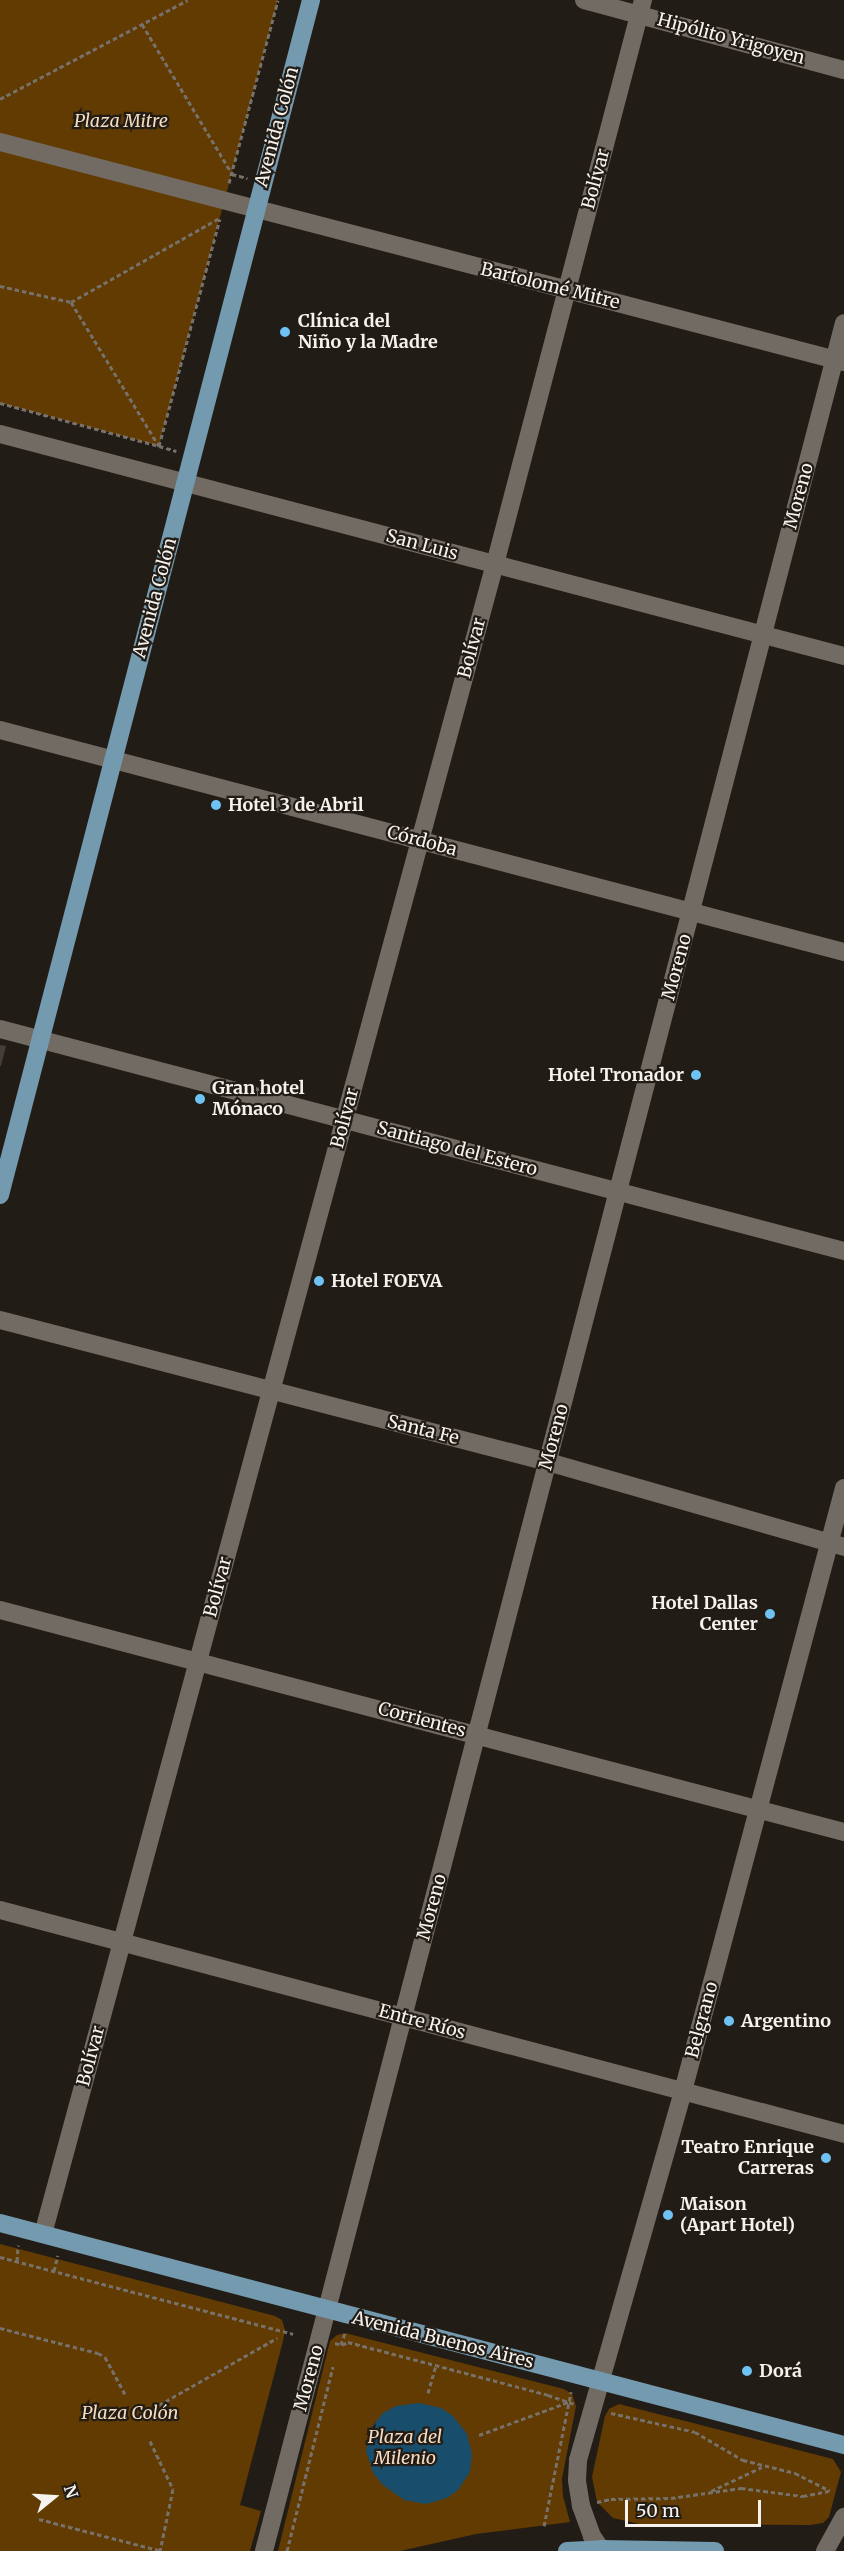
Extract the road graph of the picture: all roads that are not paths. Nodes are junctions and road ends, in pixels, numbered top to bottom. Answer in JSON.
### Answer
{"nodes":[{"id":1,"x":311,"y":0,"type":"edge"},
{"id":2,"x":584,"y":0,"type":"edge"},
{"id":3,"x":641,"y":7,"type":"edge"},
{"id":4,"x":844,"y":69,"type":"edge"},
{"id":5,"x":0,"y":142,"type":"edge"},
{"id":6,"x":255,"y":210,"type":"junction"},
{"id":7,"x":567,"y":291,"type":"junction"},
{"id":8,"x":844,"y":323,"type":"edge"},
{"id":9,"x":839,"y":361,"type":"edge"},
{"id":10,"x":0,"y":434,"type":"edge"},
{"id":11,"x":185,"y":483,"type":"junction"},
{"id":12,"x":495,"y":564,"type":"junction"},
{"id":13,"x":763,"y":635,"type":"junction"},
{"id":14,"x":844,"y":656,"type":"edge"},
{"id":15,"x":0,"y":730,"type":"edge"},
{"id":16,"x":113,"y":759,"type":"junction"},
{"id":17,"x":420,"y":840,"type":"junction"},
{"id":18,"x":691,"y":912,"type":"junction"},
{"id":19,"x":844,"y":952,"type":"edge"},
{"id":20,"x":0,"y":1029,"type":"edge"},
{"id":21,"x":40,"y":1039,"type":"junction"},
{"id":22,"x":345,"y":1120,"type":"junction"},
{"id":23,"x":618,"y":1192,"type":"junction"},
{"id":24,"x":0,"y":1195,"type":"edge"},
{"id":25,"x":844,"y":1251,"type":"edge"},
{"id":26,"x":0,"y":1320,"type":"edge"},
{"id":27,"x":271,"y":1391,"type":"junction"},
{"id":28,"x":548,"y":1462,"type":"junction"},
{"id":29,"x":844,"y":1488,"type":"edge"},
{"id":30,"x":837,"y":1546,"type":"edge"},
{"id":31,"x":0,"y":1610,"type":"edge"},
{"id":32,"x":198,"y":1661,"type":"junction"},
{"id":33,"x":477,"y":1735,"type":"junction"},
{"id":34,"x":758,"y":1809,"type":"junction"},
{"id":35,"x":844,"y":1832,"type":"edge"},
{"id":36,"x":0,"y":1910,"type":"edge"},
{"id":37,"x":122,"y":1942,"type":"junction"},
{"id":38,"x":403,"y":2017,"type":"junction"},
{"id":39,"x":683,"y":2091,"type":"junction"},
{"id":40,"x":844,"y":2134,"type":"edge"},
{"id":41,"x":0,"y":2223,"type":"edge"},
{"id":42,"x":43,"y":2234,"type":"junction"},
{"id":43,"x":327,"y":2310,"type":"junction"},
{"id":44,"x":601,"y":2380,"type":"junction"},
{"id":45,"x":844,"y":2445,"type":"edge"},
{"id":46,"x":844,"y":2517,"type":"edge"},
{"id":47,"x":602,"y":2548,"type":"junction"},
{"id":48,"x":264,"y":2551,"type":"edge"},
{"id":49,"x":567,"y":2551,"type":"edge"},
{"id":50,"x":715,"y":2551,"type":"edge"},
{"id":51,"x":825,"y":2551,"type":"edge"}],
"edges":[{"from":1,"to":6,"type":"main road","name":"Avenida Colón"},
{"from":2,"to":3,"type":"street","name":"Hipólito Yrigoyen"},
{"from":3,"to":4,"type":"street","name":"Hipólito Yrigoyen"},
{"from":3,"to":7,"type":"street","name":"Bolívar"},
{"from":5,"to":6,"type":"street","name":"Bartolomé Mitre"},
{"from":6,"to":7,"type":"street","name":"Bartolomé Mitre"},
{"from":6,"to":11,"type":"main road","name":"Avenida Colón"},
{"from":7,"to":9,"type":"street","name":"Bartolomé Mitre"},
{"from":7,"to":12,"type":"street","name":"Bolívar"},
{"from":8,"to":9,"type":"street","name":"Moreno"},
{"from":9,"to":13,"type":"street","name":"Moreno"},
{"from":10,"to":11,"type":"street","name":"San Luis"},
{"from":11,"to":12,"type":"street","name":"San Luis"},
{"from":11,"to":16,"type":"main road","name":"Avenida Colón"},
{"from":12,"to":13,"type":"street","name":"San Luis"},
{"from":12,"to":17,"type":"street","name":"Bolívar"},
{"from":13,"to":14,"type":"street","name":"San Luis"},
{"from":13,"to":18,"type":"street","name":"Moreno"},
{"from":15,"to":16,"type":"street","name":"Córdoba"},
{"from":16,"to":17,"type":"street","name":"Córdoba"},
{"from":16,"to":21,"type":"main road","name":"Avenida Colón"},
{"from":17,"to":18,"type":"street","name":"Córdoba"},
{"from":17,"to":22,"type":"street","name":"Bolívar"},
{"from":18,"to":19,"type":"street","name":"Córdoba"},
{"from":18,"to":23,"type":"street","name":"Moreno"},
{"from":20,"to":21,"type":"street","name":"Santiago del Estero"},
{"from":21,"to":22,"type":"street","name":"Santiago del Estero"},
{"from":21,"to":24,"type":"main road","name":"Avenida Colón"},
{"from":22,"to":23,"type":"street","name":"Santiago del Estero"},
{"from":22,"to":27,"type":"street","name":"Bolívar"},
{"from":23,"to":25,"type":"street","name":"Santiago del Estero"},
{"from":23,"to":28,"type":"street","name":"Moreno"},
{"from":26,"to":27,"type":"street","name":"Santa Fe"},
{"from":27,"to":28,"type":"street","name":"Santa Fe"},
{"from":27,"to":32,"type":"street","name":"Bolívar"},
{"from":28,"to":30,"type":"street","name":"Santa Fe"},
{"from":28,"to":33,"type":"street","name":"Moreno"},
{"from":29,"to":30,"type":"street","name":"Belgrano"},
{"from":30,"to":34,"type":"street","name":"Belgrano"},
{"from":31,"to":32,"type":"street","name":"Corrientes"},
{"from":32,"to":33,"type":"street","name":"Corrientes"},
{"from":32,"to":37,"type":"street","name":"Bolívar"},
{"from":33,"to":34,"type":"street","name":"Corrientes"},
{"from":33,"to":38,"type":"street","name":"Moreno"},
{"from":34,"to":35,"type":"street","name":"Corrientes"},
{"from":34,"to":39,"type":"street","name":"Belgrano"},
{"from":36,"to":37,"type":"street","name":"Entre Ríos"},
{"from":37,"to":38,"type":"street","name":"Entre Ríos"},
{"from":37,"to":42,"type":"street","name":"Bolívar"},
{"from":38,"to":39,"type":"street","name":"Entre Ríos"},
{"from":38,"to":43,"type":"street","name":"Moreno"},
{"from":39,"to":40,"type":"street","name":"Entre Ríos"},
{"from":39,"to":44,"type":"street","name":"Belgrano"},
{"from":41,"to":42,"type":"main road","name":"Avenida Buenos Aires"},
{"from":42,"to":43,"type":"main road","name":"Avenida Buenos Aires"},
{"from":43,"to":44,"type":"main road","name":"Avenida Buenos Aires"},
{"from":43,"to":48,"type":"street","name":"Moreno"},
{"from":44,"to":45,"type":"main road","name":"Avenida Buenos Aires"},
{"from":44,"to":47,"type":"street","name":"Belgrano"},
{"from":46,"to":51,"type":"street"},
{"from":47,"to":49,"type":"main road"},
{"from":47,"to":50,"type":"main road"}]}
